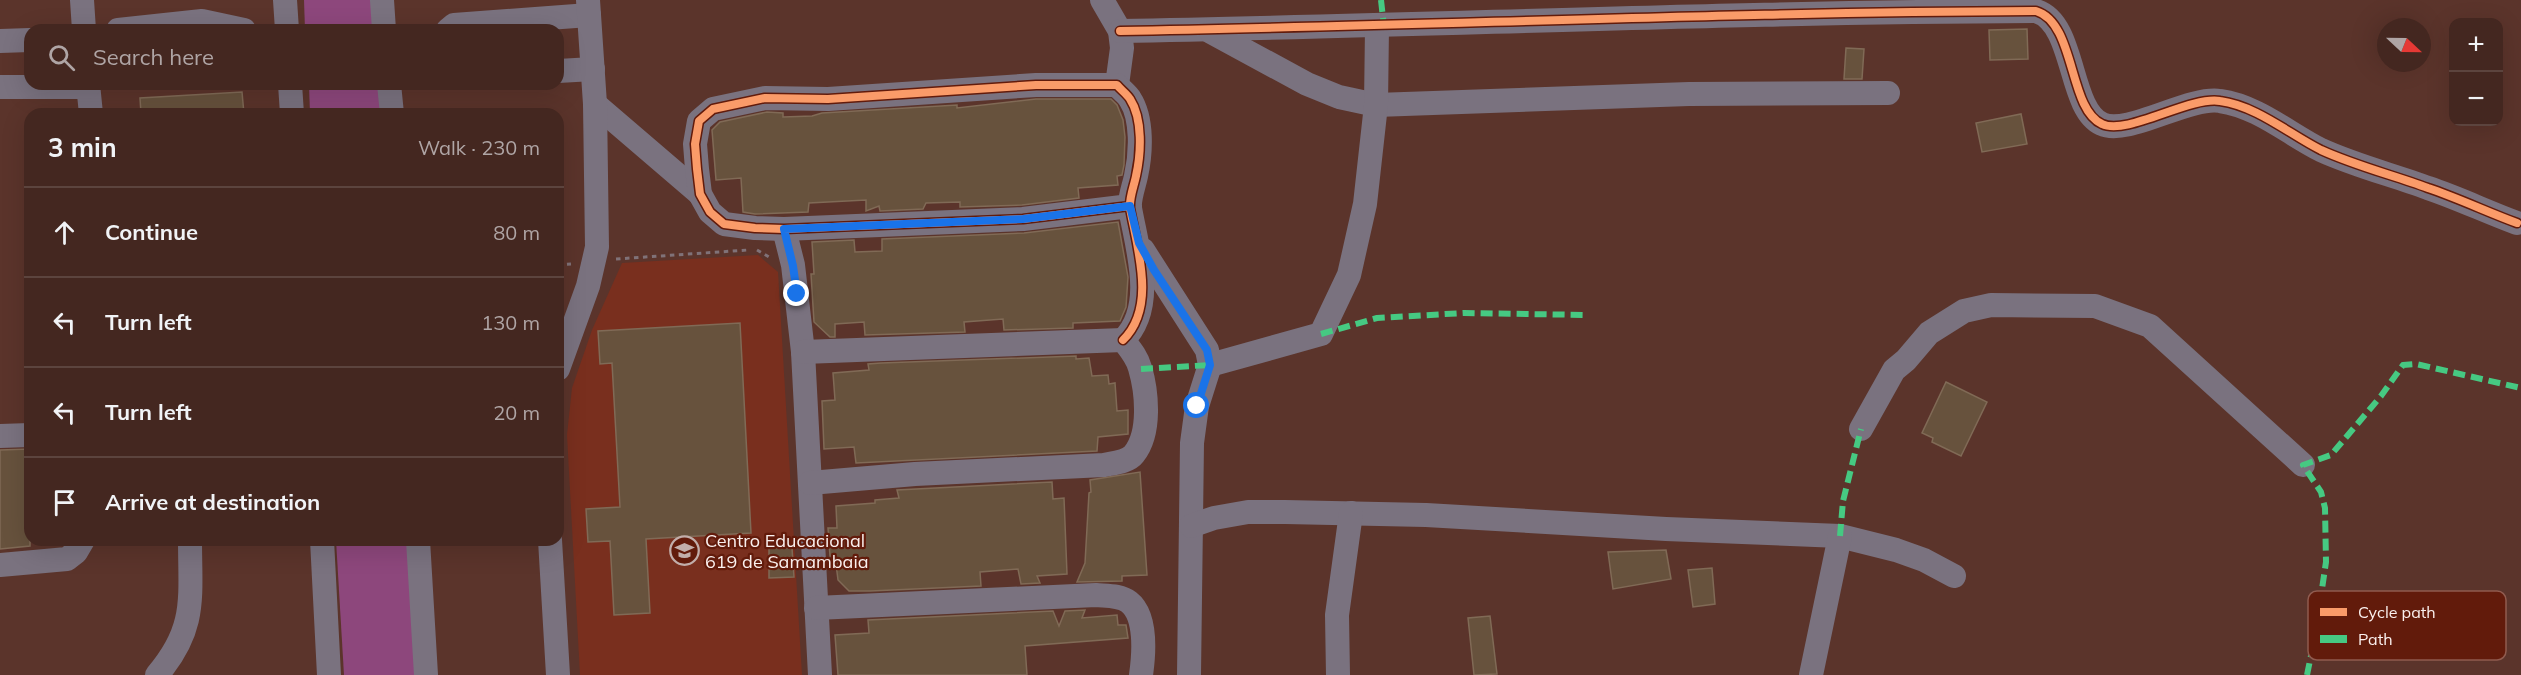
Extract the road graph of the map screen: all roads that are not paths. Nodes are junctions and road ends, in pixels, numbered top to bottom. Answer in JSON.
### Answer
{"nodes":[{"id":1,"x":82,"y":0,"type":"edge"},
{"id":2,"x":285,"y":0,"type":"edge"},
{"id":3,"x":382,"y":0,"type":"edge"},
{"id":4,"x":1102,"y":0,"type":"edge"},
{"id":5,"x":1848,"y":6,"type":"edge"},
{"id":6,"x":588,"y":7,"type":"edge"},
{"id":7,"x":84,"y":24,"type":"edge"},
{"id":8,"x":174,"y":24,"type":"edge"},
{"id":9,"x":216,"y":24,"type":"edge"},
{"id":10,"x":287,"y":24,"type":"edge"},
{"id":11,"x":384,"y":24,"type":"edge"},
{"id":12,"x":461,"y":24,"type":"edge"},
{"id":13,"x":1377,"y":27,"type":"junction"},
{"id":14,"x":1206,"y":30,"type":"junction"},
{"id":15,"x":1120,"y":31,"type":"junction"},
{"id":16,"x":24,"y":40,"type":"edge"},
{"id":17,"x":0,"y":41,"type":"edge"},
{"id":18,"x":593,"y":69,"type":"junction"},
{"id":19,"x":564,"y":70,"type":"edge"},
{"id":20,"x":1117,"y":85,"type":"junction"},
{"id":21,"x":0,"y":87,"type":"edge"},
{"id":22,"x":24,"y":87,"type":"edge"},
{"id":23,"x":88,"y":90,"type":"edge"},
{"id":24,"x":290,"y":90,"type":"edge"},
{"id":25,"x":390,"y":90,"type":"edge"},
{"id":26,"x":1888,"y":93,"type":"dead end"},
{"id":27,"x":595,"y":104,"type":"junction"},
{"id":28,"x":1376,"y":105,"type":"junction"},
{"id":29,"x":90,"y":108,"type":"edge"},
{"id":30,"x":292,"y":108,"type":"edge"},
{"id":31,"x":391,"y":108,"type":"edge"},
{"id":32,"x":700,"y":194,"type":"junction"},
{"id":33,"x":1130,"y":206,"type":"junction"},
{"id":34,"x":2517,"y":224,"type":"dead end"},
{"id":35,"x":784,"y":229,"type":"junction"},
{"id":36,"x":1139,"y":243,"type":"junction"},
{"id":37,"x":1124,"y":340,"type":"junction"},
{"id":38,"x":564,"y":352,"type":"edge"},
{"id":39,"x":803,"y":352,"type":"junction"},
{"id":40,"x":1210,"y":365,"type":"junction"},
{"id":41,"x":1861,"y":429,"type":"dead end"},
{"id":42,"x":24,"y":435,"type":"edge"},
{"id":43,"x":0,"y":436,"type":"edge"},
{"id":44,"x":2303,"y":465,"type":"dead end"},
{"id":45,"x":810,"y":483,"type":"junction"},
{"id":46,"x":1352,"y":513,"type":"junction"},
{"id":47,"x":1191,"y":526,"type":"junction"},
{"id":48,"x":1840,"y":536,"type":"junction"},
{"id":49,"x":79,"y":546,"type":"edge"},
{"id":50,"x":190,"y":546,"type":"edge"},
{"id":51,"x":322,"y":546,"type":"edge"},
{"id":52,"x":418,"y":546,"type":"edge"},
{"id":53,"x":550,"y":546,"type":"edge"},
{"id":54,"x":0,"y":565,"type":"edge"},
{"id":55,"x":1954,"y":576,"type":"dead end"},
{"id":56,"x":816,"y":608,"type":"junction"},
{"id":57,"x":157,"y":675,"type":"edge"},
{"id":58,"x":328,"y":675,"type":"edge"},
{"id":59,"x":426,"y":675,"type":"edge"},
{"id":60,"x":558,"y":675,"type":"edge"},
{"id":61,"x":820,"y":675,"type":"edge"},
{"id":62,"x":1141,"y":675,"type":"edge"},
{"id":63,"x":1189,"y":675,"type":"edge"},
{"id":64,"x":1338,"y":675,"type":"edge"},
{"id":65,"x":1810,"y":675,"type":"edge"}],
"edges":[{"from":1,"to":7,"type":"street"},
{"from":2,"to":10,"type":"street"},
{"from":3,"to":11,"type":"street"},
{"from":4,"to":15,"type":"street"},
{"from":5,"to":13,"type":"street"},
{"from":5,"to":34,"type":"street"},
{"from":6,"to":12,"type":"street"},
{"from":6,"to":18,"type":"street"},
{"from":8,"to":9,"type":"street"},
{"from":13,"to":14,"type":"street"},
{"from":13,"to":28,"type":"street"},
{"from":14,"to":15,"type":"street"},
{"from":14,"to":28,"type":"street"},
{"from":15,"to":20,"type":"street"},
{"from":16,"to":17,"type":"street"},
{"from":18,"to":19,"type":"street"},
{"from":18,"to":27,"type":"street"},
{"from":20,"to":32,"type":"street"},
{"from":20,"to":33,"type":"street"},
{"from":21,"to":22,"type":"street"},
{"from":23,"to":29,"type":"street"},
{"from":24,"to":30,"type":"street"},
{"from":25,"to":31,"type":"street"},
{"from":26,"to":28,"type":"street"},
{"from":27,"to":32,"type":"street"},
{"from":27,"to":38,"type":"street"},
{"from":28,"to":40,"type":"street"},
{"from":32,"to":35,"type":"street"},
{"from":33,"to":35,"type":"street"},
{"from":33,"to":36,"type":"street"},
{"from":35,"to":39,"type":"street"},
{"from":36,"to":37,"type":"street"},
{"from":36,"to":40,"type":"street"},
{"from":37,"to":39,"type":"street"},
{"from":37,"to":45,"type":"street"},
{"from":39,"to":45,"type":"street"},
{"from":40,"to":47,"type":"street"},
{"from":41,"to":44,"type":"street"},
{"from":42,"to":43,"type":"street"},
{"from":45,"to":56,"type":"street"},
{"from":46,"to":47,"type":"street"},
{"from":46,"to":48,"type":"street"},
{"from":46,"to":64,"type":"street"},
{"from":47,"to":63,"type":"street"},
{"from":48,"to":55,"type":"street"},
{"from":48,"to":65,"type":"street"},
{"from":49,"to":54,"type":"street"},
{"from":50,"to":57,"type":"street"},
{"from":51,"to":58,"type":"street"},
{"from":52,"to":59,"type":"street"},
{"from":53,"to":60,"type":"street"},
{"from":56,"to":61,"type":"street"},
{"from":56,"to":62,"type":"street"}]}
